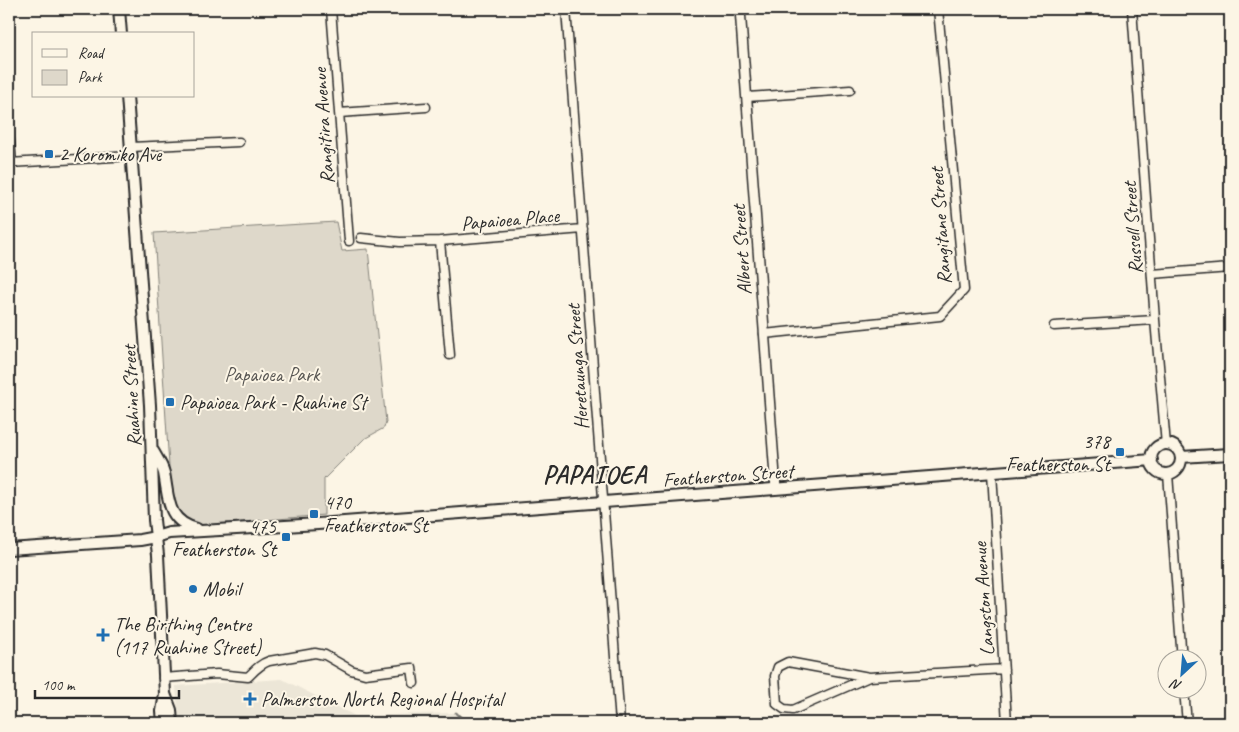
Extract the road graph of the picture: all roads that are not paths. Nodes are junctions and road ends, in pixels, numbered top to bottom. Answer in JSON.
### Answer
{"nodes":[{"id":1,"x":120,"y":9,"type":"edge"},
{"id":2,"x":331,"y":9,"type":"edge"},
{"id":3,"x":566,"y":9,"type":"edge"},
{"id":4,"x":740,"y":9,"type":"edge"},
{"id":5,"x":938,"y":9,"type":"edge"},
{"id":6,"x":1132,"y":9,"type":"edge"},
{"id":7,"x":122,"y":32,"type":"edge"},
{"id":8,"x":850,"y":90,"type":"dead end"},
{"id":9,"x":747,"y":97,"type":"junction"},
{"id":10,"x":126,"y":98,"type":"edge"},
{"id":11,"x":426,"y":107,"type":"dead end"},
{"id":12,"x":339,"y":113,"type":"junction"},
{"id":13,"x":9,"y":133,"type":"edge"},
{"id":14,"x":239,"y":142,"type":"dead end"},
{"id":15,"x":131,"y":151,"type":"junction"},
{"id":16,"x":10,"y":163,"type":"edge"},
{"id":17,"x":583,"y":229,"type":"junction"},
{"id":18,"x":362,"y":238,"type":"dead end"},
{"id":19,"x":349,"y":241,"type":"dead end"},
{"id":20,"x":440,"y":241,"type":"junction"},
{"id":21,"x":1230,"y":268,"type":"edge"},
{"id":22,"x":1152,"y":274,"type":"junction"},
{"id":23,"x":1154,"y":320,"type":"junction"},
{"id":24,"x":1054,"y":326,"type":"dead end"},
{"id":25,"x":764,"y":334,"type":"junction"},
{"id":26,"x":450,"y":355,"type":"dead end"},
{"id":27,"x":1166,"y":445,"type":"junction"},
{"id":28,"x":151,"y":448,"type":"junction"},
{"id":29,"x":1230,"y":454,"type":"edge"},
{"id":30,"x":1181,"y":457,"type":"junction"},
{"id":31,"x":1152,"y":460,"type":"junction"},
{"id":32,"x":992,"y":472,"type":"junction"},
{"id":33,"x":1168,"y":474,"type":"junction"},
{"id":34,"x":776,"y":489,"type":"junction"},
{"id":35,"x":603,"y":502,"type":"junction"},
{"id":36,"x":203,"y":531,"type":"junction"},
{"id":37,"x":156,"y":537,"type":"junction"},
{"id":38,"x":9,"y":549,"type":"edge"},
{"id":39,"x":1181,"y":650,"type":"edge"},
{"id":40,"x":1004,"y":669,"type":"junction"},
{"id":41,"x":869,"y":677,"type":"junction"},
{"id":42,"x":163,"y":678,"type":"junction"},
{"id":43,"x":414,"y":683,"type":"dead end"},
{"id":44,"x":165,"y":694,"type":"junction"},
{"id":45,"x":1185,"y":700,"type":"edge"},
{"id":46,"x":162,"y":723,"type":"edge"},
{"id":47,"x":172,"y":723,"type":"edge"},
{"id":48,"x":620,"y":723,"type":"edge"},
{"id":49,"x":1007,"y":723,"type":"edge"},
{"id":50,"x":1186,"y":723,"type":"edge"}],
"edges":[{"from":1,"to":7,"type":"main road"},
{"from":2,"to":12,"type":"street","name":"Rangitira Avenue"},
{"from":3,"to":17,"type":"street","name":"Heretaunga Street"},
{"from":4,"to":9,"type":"street","name":"Albert Street"},
{"from":5,"to":25,"type":"street","name":"Rangitane Street"},
{"from":6,"to":22,"type":"street","name":"Russell Street"},
{"from":8,"to":9,"type":"street"},
{"from":9,"to":25,"type":"street","name":"Albert Street"},
{"from":10,"to":15,"type":"main road","name":"Ruahine Street"},
{"from":11,"to":12,"type":"street"},
{"from":12,"to":19,"type":"street","name":"Rangitira Avenue"},
{"from":13,"to":16,"type":"street"},
{"from":14,"to":15,"type":"street"},
{"from":15,"to":16,"type":"street"},
{"from":15,"to":28,"type":"main road","name":"Ruahine Street"},
{"from":17,"to":20,"type":"street","name":"Papaioea Place"},
{"from":17,"to":35,"type":"street","name":"Heretaunga Street"},
{"from":18,"to":20,"type":"street","name":"Papaioea Place"},
{"from":20,"to":26,"type":"street","name":"Papaioea Place"},
{"from":21,"to":22,"type":"street"},
{"from":22,"to":23,"type":"street","name":"Russell Street"},
{"from":23,"to":24,"type":"street"},
{"from":23,"to":27,"type":"street","name":"Russell Street"},
{"from":25,"to":34,"type":"street","name":"Albert Street"},
{"from":27,"to":30,"type":"main road"},
{"from":27,"to":31,"type":"main road"},
{"from":28,"to":36,"type":"main road"},
{"from":28,"to":37,"type":"main road","name":"Ruahine Street"},
{"from":29,"to":30,"type":"main road"},
{"from":30,"to":33,"type":"main road"},
{"from":31,"to":32,"type":"main road","name":"Featherston Street"},
{"from":31,"to":33,"type":"main road"},
{"from":32,"to":34,"type":"main road","name":"Featherston Street"},
{"from":32,"to":40,"type":"street","name":"Langston Avenue"},
{"from":33,"to":39,"type":"street"},
{"from":34,"to":35,"type":"main road","name":"Featherston Street"},
{"from":35,"to":36,"type":"main road","name":"Featherston Street"},
{"from":35,"to":48,"type":"street","name":"Heretaunga Street"},
{"from":36,"to":37,"type":"main road","name":"Featherston Street"},
{"from":37,"to":38,"type":"main road","name":"Featherston Street"},
{"from":37,"to":42,"type":"main road","name":"Ruahine Street"},
{"from":40,"to":41,"type":"street"},
{"from":40,"to":49,"type":"street","name":"Langston Avenue"},
{"from":41,"to":41,"type":"street"},
{"from":42,"to":43,"type":"street"},
{"from":42,"to":44,"type":"main road","name":"Ruahine Street"},
{"from":44,"to":46,"type":"main road","name":"Ruahine Street"},
{"from":44,"to":47,"type":"main road","name":"Ruahine Street"},
{"from":45,"to":50,"type":"street"}]}
